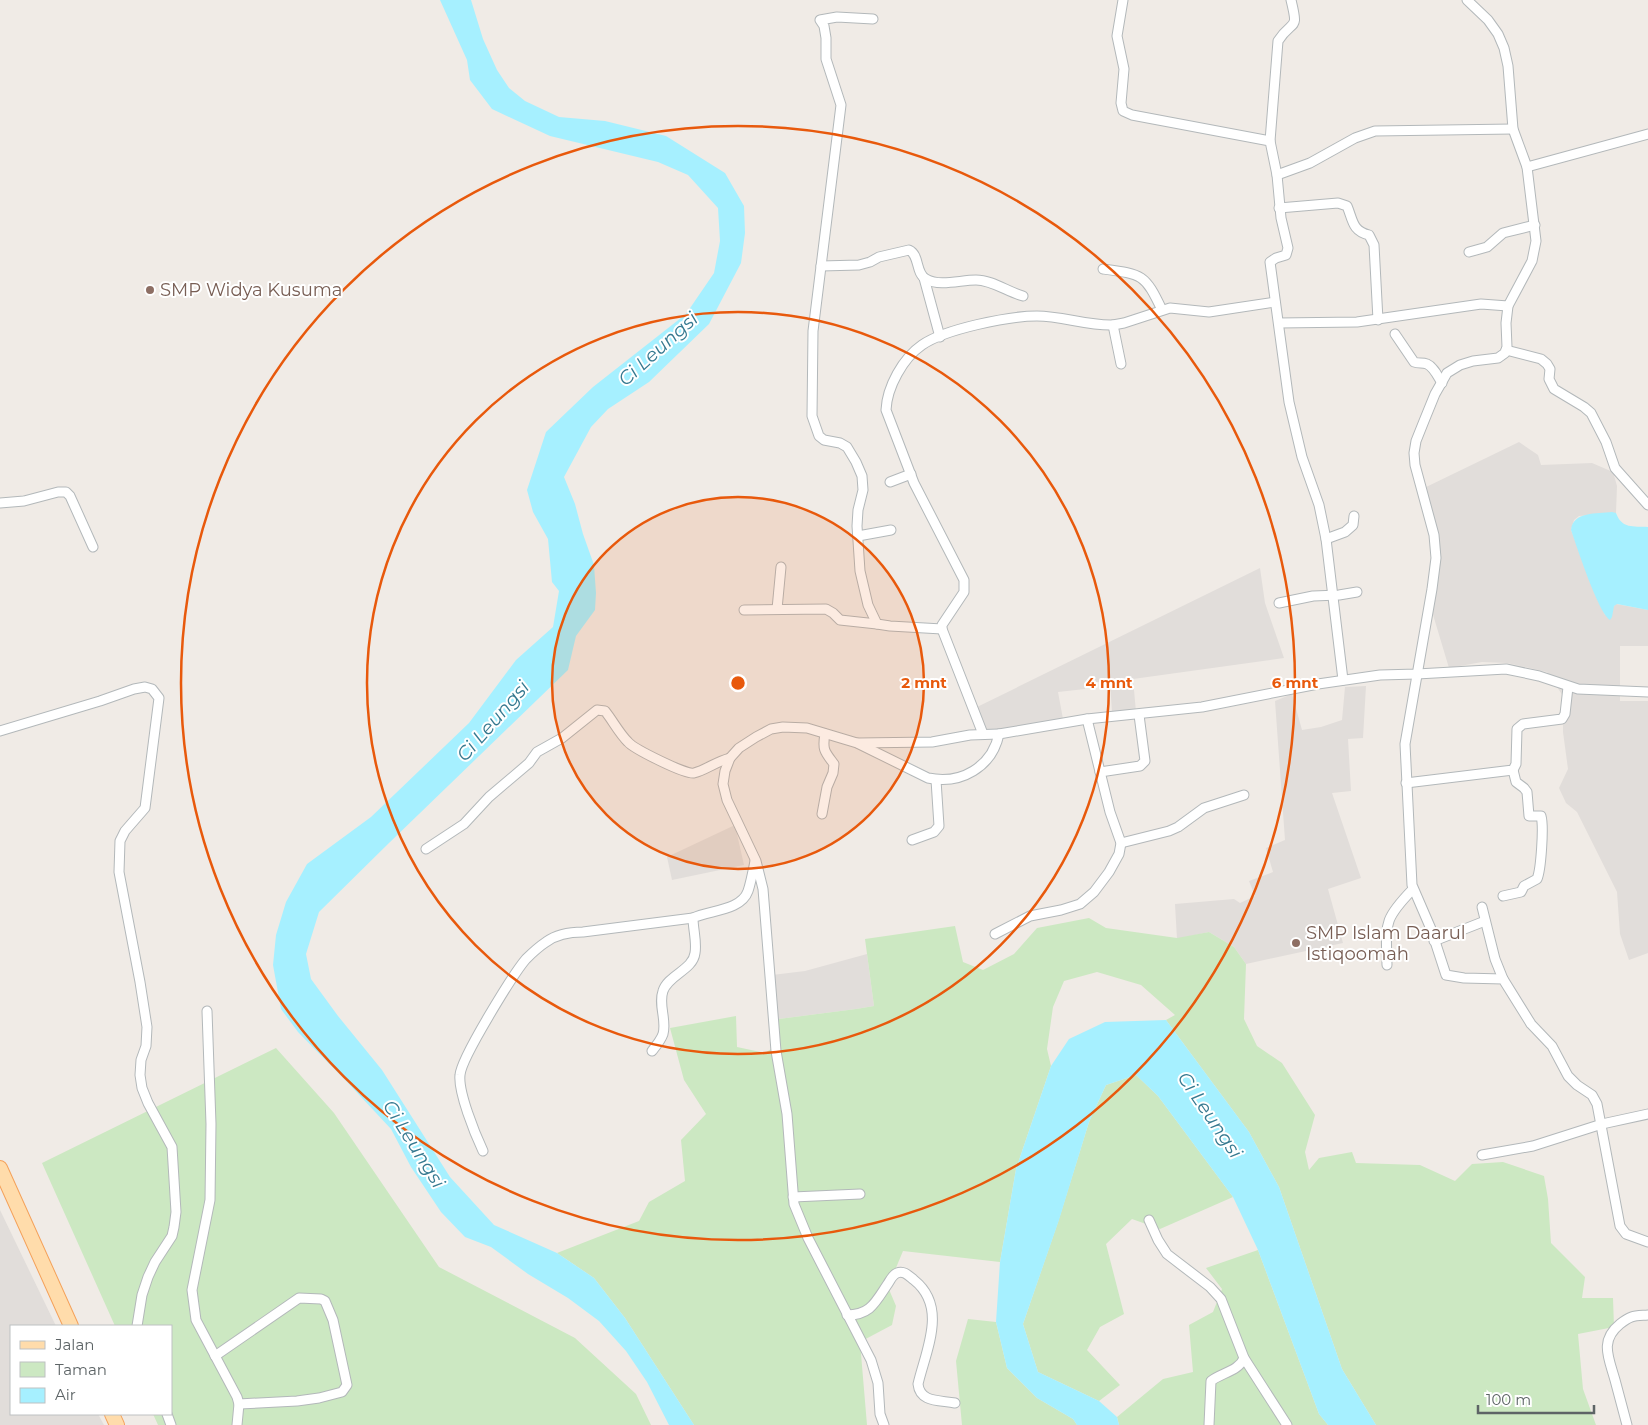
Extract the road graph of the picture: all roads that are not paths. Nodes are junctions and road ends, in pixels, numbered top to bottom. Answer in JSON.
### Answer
{"nodes":[{"id":1,"x":1123,"y":0,"type":"edge"},
{"id":2,"x":1291,"y":0,"type":"edge"},
{"id":3,"x":1467,"y":0,"type":"edge"},
{"id":4,"x":873,"y":19,"type":"dead end"},
{"id":5,"x":1513,"y":129,"type":"junction"},
{"id":6,"x":1648,"y":134,"type":"edge"},
{"id":7,"x":1270,"y":141,"type":"junction"},
{"id":8,"x":1527,"y":167,"type":"junction"},
{"id":9,"x":1277,"y":174,"type":"junction"},
{"id":10,"x":1279,"y":208,"type":"junction"},
{"id":11,"x":1535,"y":225,"type":"junction"},
{"id":12,"x":1469,"y":252,"type":"dead end"},
{"id":13,"x":821,"y":266,"type":"junction"},
{"id":14,"x":1103,"y":269,"type":"dead end"},
{"id":15,"x":924,"y":278,"type":"junction"},
{"id":16,"x":1023,"y":296,"type":"dead end"},
{"id":17,"x":1275,"y":302,"type":"junction"},
{"id":18,"x":1508,"y":306,"type":"junction"},
{"id":19,"x":1162,"y":310,"type":"junction"},
{"id":20,"x":1378,"y":320,"type":"junction"},
{"id":21,"x":1279,"y":322,"type":"junction"},
{"id":22,"x":1113,"y":325,"type":"junction"},
{"id":23,"x":1395,"y":334,"type":"dead end"},
{"id":24,"x":940,"y":337,"type":"junction"},
{"id":25,"x":1506,"y":350,"type":"junction"},
{"id":26,"x":1121,"y":364,"type":"dead end"},
{"id":27,"x":1442,"y":382,"type":"junction"},
{"id":28,"x":911,"y":474,"type":"junction"},
{"id":29,"x":890,"y":482,"type":"dead end"},
{"id":30,"x":0,"y":503,"type":"edge"},
{"id":31,"x":1648,"y":505,"type":"edge"},
{"id":32,"x":1354,"y":516,"type":"dead end"},
{"id":33,"x":891,"y":530,"type":"dead end"},
{"id":34,"x":858,"y":536,"type":"junction"},
{"id":35,"x":1326,"y":539,"type":"junction"},
{"id":36,"x":93,"y":547,"type":"dead end"},
{"id":37,"x":781,"y":567,"type":"dead end"},
{"id":38,"x":1357,"y":592,"type":"dead end"},
{"id":39,"x":1333,"y":596,"type":"junction"},
{"id":40,"x":1280,"y":602,"type":"dead end"},
{"id":41,"x":777,"y":609,"type":"junction"},
{"id":42,"x":744,"y":610,"type":"dead end"},
{"id":43,"x":877,"y":624,"type":"junction"},
{"id":44,"x":942,"y":629,"type":"junction"},
{"id":45,"x":1417,"y":674,"type":"junction"},
{"id":46,"x":1343,"y":680,"type":"junction"},
{"id":47,"x":1568,"y":687,"type":"junction"},
{"id":48,"x":1648,"y":692,"type":"edge"},
{"id":49,"x":1139,"y":715,"type":"junction"},
{"id":50,"x":1087,"y":719,"type":"junction"},
{"id":51,"x":0,"y":731,"type":"edge"},
{"id":52,"x":825,"y":734,"type":"junction"},
{"id":53,"x":983,"y":734,"type":"junction"},
{"id":54,"x":999,"y":734,"type":"junction"},
{"id":55,"x":857,"y":743,"type":"junction"},
{"id":56,"x":730,"y":758,"type":"junction"},
{"id":57,"x":1513,"y":770,"type":"junction"},
{"id":58,"x":1100,"y":772,"type":"junction"},
{"id":59,"x":936,"y":780,"type":"junction"},
{"id":60,"x":1406,"y":784,"type":"junction"},
{"id":61,"x":1244,"y":795,"type":"dead end"},
{"id":62,"x":822,"y":814,"type":"dead end"},
{"id":63,"x":912,"y":840,"type":"dead end"},
{"id":64,"x":1121,"y":843,"type":"junction"},
{"id":65,"x":426,"y":850,"type":"dead end"},
{"id":66,"x":756,"y":861,"type":"junction"},
{"id":67,"x":1413,"y":889,"type":"junction"},
{"id":68,"x":1503,"y":896,"type":"dead end"},
{"id":69,"x":1482,"y":907,"type":"dead end"},
{"id":70,"x":693,"y":918,"type":"junction"},
{"id":71,"x":1485,"y":921,"type":"junction"},
{"id":72,"x":995,"y":934,"type":"dead end"},
{"id":73,"x":1434,"y":941,"type":"junction"},
{"id":74,"x":1387,"y":965,"type":"dead end"},
{"id":75,"x":1503,"y":979,"type":"junction"},
{"id":76,"x":207,"y":1011,"type":"dead end"},
{"id":77,"x":652,"y":1050,"type":"dead end"},
{"id":78,"x":1648,"y":1114,"type":"edge"},
{"id":79,"x":1602,"y":1124,"type":"junction"},
{"id":80,"x":483,"y":1151,"type":"dead end"},
{"id":81,"x":1482,"y":1155,"type":"dead end"},
{"id":82,"x":0,"y":1168,"type":"edge"},
{"id":83,"x":860,"y":1194,"type":"dead end"},
{"id":84,"x":792,"y":1197,"type":"junction"},
{"id":85,"x":1149,"y":1220,"type":"dead end"},
{"id":86,"x":1648,"y":1242,"type":"edge"},
{"id":87,"x":846,"y":1315,"type":"junction"},
{"id":88,"x":1648,"y":1315,"type":"edge"},
{"id":89,"x":71,"y":1325,"type":"edge"},
{"id":90,"x":137,"y":1325,"type":"edge"},
{"id":91,"x":215,"y":1356,"type":"junction"},
{"id":92,"x":1244,"y":1358,"type":"junction"},
{"id":93,"x":954,"y":1403,"type":"dead end"},
{"id":94,"x":239,"y":1404,"type":"junction"},
{"id":95,"x":237,"y":1425,"type":"edge"},
{"id":96,"x":884,"y":1425,"type":"edge"},
{"id":97,"x":1210,"y":1425,"type":"edge"},
{"id":98,"x":1288,"y":1425,"type":"edge"},
{"id":99,"x":1627,"y":1425,"type":"edge"}],
"edges":[{"from":1,"to":7,"type":"street"},
{"from":2,"to":7,"type":"street"},
{"from":3,"to":5,"type":"street"},
{"from":4,"to":13,"type":"street"},
{"from":5,"to":8,"type":"street"},
{"from":5,"to":9,"type":"street"},
{"from":6,"to":8,"type":"street"},
{"from":7,"to":9,"type":"street"},
{"from":8,"to":11,"type":"street"},
{"from":9,"to":10,"type":"street"},
{"from":10,"to":17,"type":"street"},
{"from":10,"to":20,"type":"street"},
{"from":11,"to":12,"type":"street"},
{"from":11,"to":18,"type":"street"},
{"from":13,"to":15,"type":"street"},
{"from":13,"to":34,"type":"street"},
{"from":14,"to":19,"type":"street"},
{"from":15,"to":16,"type":"street"},
{"from":15,"to":24,"type":"street"},
{"from":17,"to":19,"type":"street"},
{"from":17,"to":21,"type":"street"},
{"from":18,"to":20,"type":"street"},
{"from":18,"to":25,"type":"street"},
{"from":19,"to":22,"type":"street"},
{"from":20,"to":21,"type":"street"},
{"from":21,"to":35,"type":"street"},
{"from":22,"to":24,"type":"street"},
{"from":22,"to":26,"type":"street"},
{"from":23,"to":27,"type":"street"},
{"from":24,"to":28,"type":"street"},
{"from":25,"to":27,"type":"street"},
{"from":25,"to":31,"type":"street"},
{"from":27,"to":45,"type":"street"},
{"from":28,"to":29,"type":"street"},
{"from":28,"to":44,"type":"street"},
{"from":30,"to":36,"type":"street"},
{"from":32,"to":35,"type":"street"},
{"from":33,"to":34,"type":"street"},
{"from":34,"to":43,"type":"street"},
{"from":35,"to":39,"type":"street"},
{"from":37,"to":41,"type":"street"},
{"from":38,"to":39,"type":"street"},
{"from":39,"to":40,"type":"street"},
{"from":39,"to":46,"type":"street"},
{"from":41,"to":42,"type":"street"},
{"from":41,"to":43,"type":"street"},
{"from":43,"to":44,"type":"street"},
{"from":44,"to":53,"type":"street"},
{"from":45,"to":46,"type":"street"},
{"from":45,"to":47,"type":"street"},
{"from":45,"to":60,"type":"street"},
{"from":46,"to":49,"type":"street"},
{"from":47,"to":48,"type":"street"},
{"from":47,"to":57,"type":"street"},
{"from":49,"to":50,"type":"street"},
{"from":49,"to":58,"type":"street"},
{"from":50,"to":54,"type":"street"},
{"from":50,"to":58,"type":"street"},
{"from":51,"to":90,"type":"street"},
{"from":52,"to":55,"type":"street"},
{"from":52,"to":56,"type":"street"},
{"from":52,"to":62,"type":"street"},
{"from":53,"to":54,"type":"street"},
{"from":53,"to":55,"type":"street"},
{"from":54,"to":59,"type":"street"},
{"from":55,"to":59,"type":"street"},
{"from":56,"to":65,"type":"street"},
{"from":56,"to":66,"type":"street"},
{"from":57,"to":60,"type":"street"},
{"from":57,"to":68,"type":"street"},
{"from":58,"to":64,"type":"street"},
{"from":59,"to":63,"type":"street"},
{"from":60,"to":67,"type":"street"},
{"from":61,"to":64,"type":"street"},
{"from":64,"to":72,"type":"street"},
{"from":66,"to":70,"type":"street"},
{"from":66,"to":84,"type":"street"},
{"from":67,"to":73,"type":"street"},
{"from":67,"to":74,"type":"street"},
{"from":69,"to":71,"type":"street"},
{"from":70,"to":77,"type":"street"},
{"from":70,"to":80,"type":"street"},
{"from":71,"to":73,"type":"street"},
{"from":71,"to":75,"type":"street"},
{"from":73,"to":75,"type":"street"},
{"from":75,"to":79,"type":"street"},
{"from":76,"to":91,"type":"street"},
{"from":78,"to":79,"type":"street"},
{"from":79,"to":81,"type":"street"},
{"from":79,"to":86,"type":"street"},
{"from":82,"to":89,"type":"main road"},
{"from":83,"to":84,"type":"street"},
{"from":84,"to":87,"type":"street"},
{"from":85,"to":92,"type":"street"},
{"from":87,"to":93,"type":"street"},
{"from":87,"to":96,"type":"street"},
{"from":88,"to":99,"type":"street"},
{"from":91,"to":94,"type":"street"},
{"from":91,"to":94,"type":"street"},
{"from":92,"to":97,"type":"street"},
{"from":92,"to":98,"type":"street"},
{"from":94,"to":95,"type":"street"}]}
